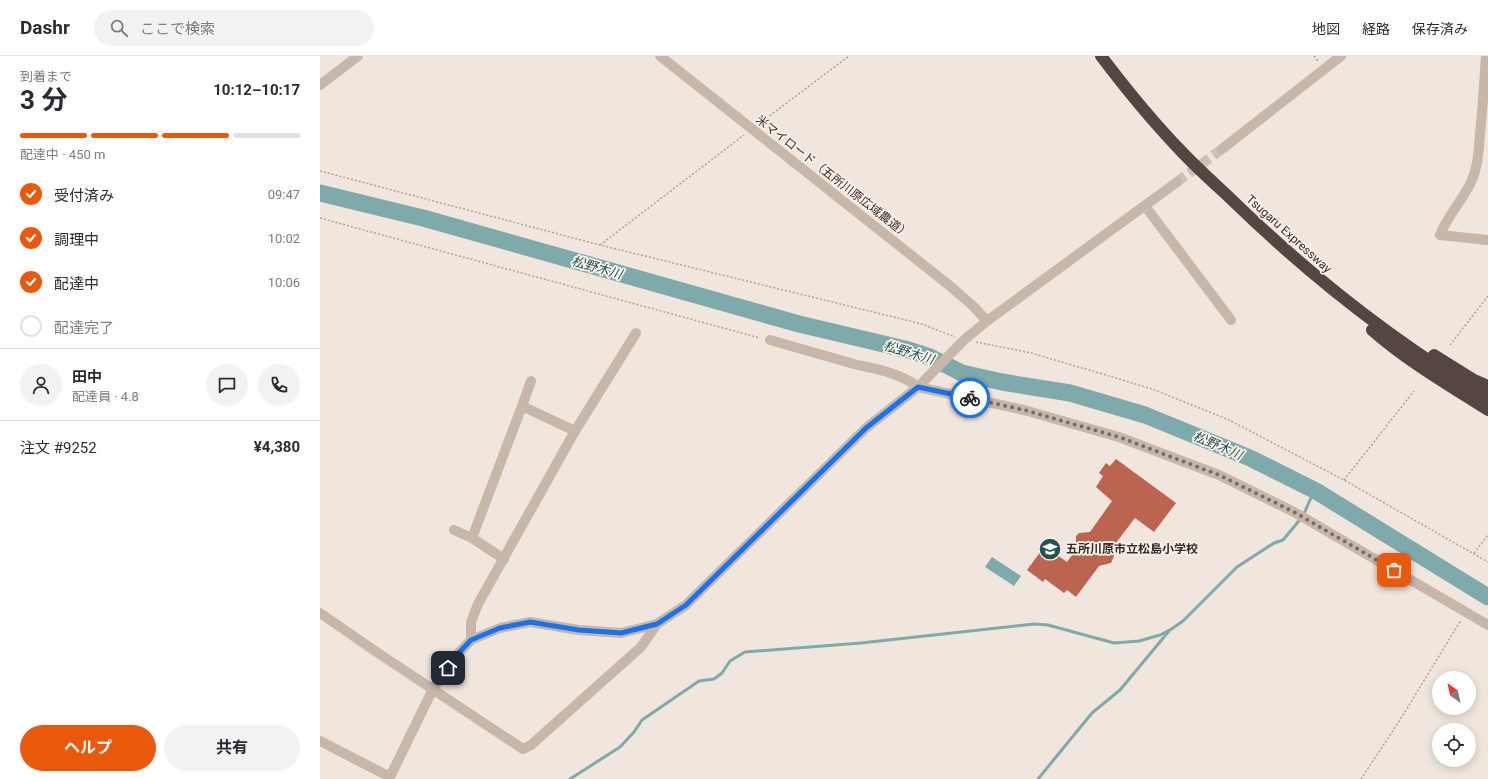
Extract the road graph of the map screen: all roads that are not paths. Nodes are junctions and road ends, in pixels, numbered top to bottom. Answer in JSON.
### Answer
{"nodes":[{"id":1,"x":358,"y":56,"type":"edge"},
{"id":2,"x":660,"y":56,"type":"edge"},
{"id":3,"x":1102,"y":56,"type":"edge"},
{"id":4,"x":1341,"y":56,"type":"edge"},
{"id":5,"x":1486,"y":56,"type":"edge"},
{"id":6,"x":320,"y":85,"type":"edge"},
{"id":7,"x":1222,"y":149,"type":"tunnel mouth"},
{"id":8,"x":1177,"y":182,"type":"tunnel mouth"},
{"id":9,"x":1145,"y":206,"type":"junction"},
{"id":10,"x":1488,"y":240,"type":"edge"},
{"id":11,"x":1315,"y":276,"type":"junction"},
{"id":12,"x":1231,"y":320,"type":"dead end"},
{"id":13,"x":986,"y":321,"type":"junction"},
{"id":14,"x":636,"y":333,"type":"dead end"},
{"id":15,"x":770,"y":340,"type":"road end"},
{"id":16,"x":531,"y":380,"type":"dead end"},
{"id":17,"x":1488,"y":386,"type":"edge"},
{"id":18,"x":918,"y":387,"type":"junction"},
{"id":19,"x":1488,"y":398,"type":"edge"},
{"id":20,"x":522,"y":406,"type":"junction"},
{"id":21,"x":1488,"y":410,"type":"edge"},
{"id":22,"x":575,"y":431,"type":"junction"},
{"id":23,"x":454,"y":530,"type":"dead end"},
{"id":24,"x":472,"y":538,"type":"junction"},
{"id":25,"x":504,"y":559,"type":"junction"},
{"id":26,"x":320,"y":613,"type":"edge"},
{"id":27,"x":657,"y":624,"type":"junction"},
{"id":28,"x":1488,"y":625,"type":"edge"},
{"id":29,"x":471,"y":640,"type":"junction"},
{"id":30,"x":433,"y":689,"type":"junction"},
{"id":31,"x":320,"y":741,"type":"edge"},
{"id":32,"x":390,"y":778,"type":"edge"}],
"edges":[{"from":1,"to":6,"type":"street"},
{"from":2,"to":13,"type":"street","name":"米マイロード（五所川原広域農道）"},
{"from":3,"to":11,"type":"highway","name":"Tsugaru Expressway"},
{"from":4,"to":7,"type":"street"},
{"from":5,"to":10,"type":"street"},
{"from":8,"to":9,"type":"street"},
{"from":9,"to":12,"type":"street"},
{"from":9,"to":13,"type":"street"},
{"from":11,"to":17,"type":"highway"},
{"from":11,"to":19,"type":"highway","name":"Tsugaru Expressway"},
{"from":11,"to":21,"type":"highway"},
{"from":13,"to":18,"type":"street"},
{"from":14,"to":22,"type":"street"},
{"from":15,"to":18,"type":"street"},
{"from":16,"to":20,"type":"street"},
{"from":18,"to":27,"type":"street"},
{"from":18,"to":28,"type":"street"},
{"from":20,"to":22,"type":"street"},
{"from":20,"to":24,"type":"street"},
{"from":22,"to":25,"type":"street"},
{"from":23,"to":24,"type":"street"},
{"from":24,"to":25,"type":"street"},
{"from":25,"to":29,"type":"street"},
{"from":26,"to":30,"type":"street"},
{"from":27,"to":29,"type":"street"},
{"from":27,"to":30,"type":"street"},
{"from":29,"to":30,"type":"street"},
{"from":30,"to":32,"type":"street"},
{"from":31,"to":32,"type":"street"}]}
